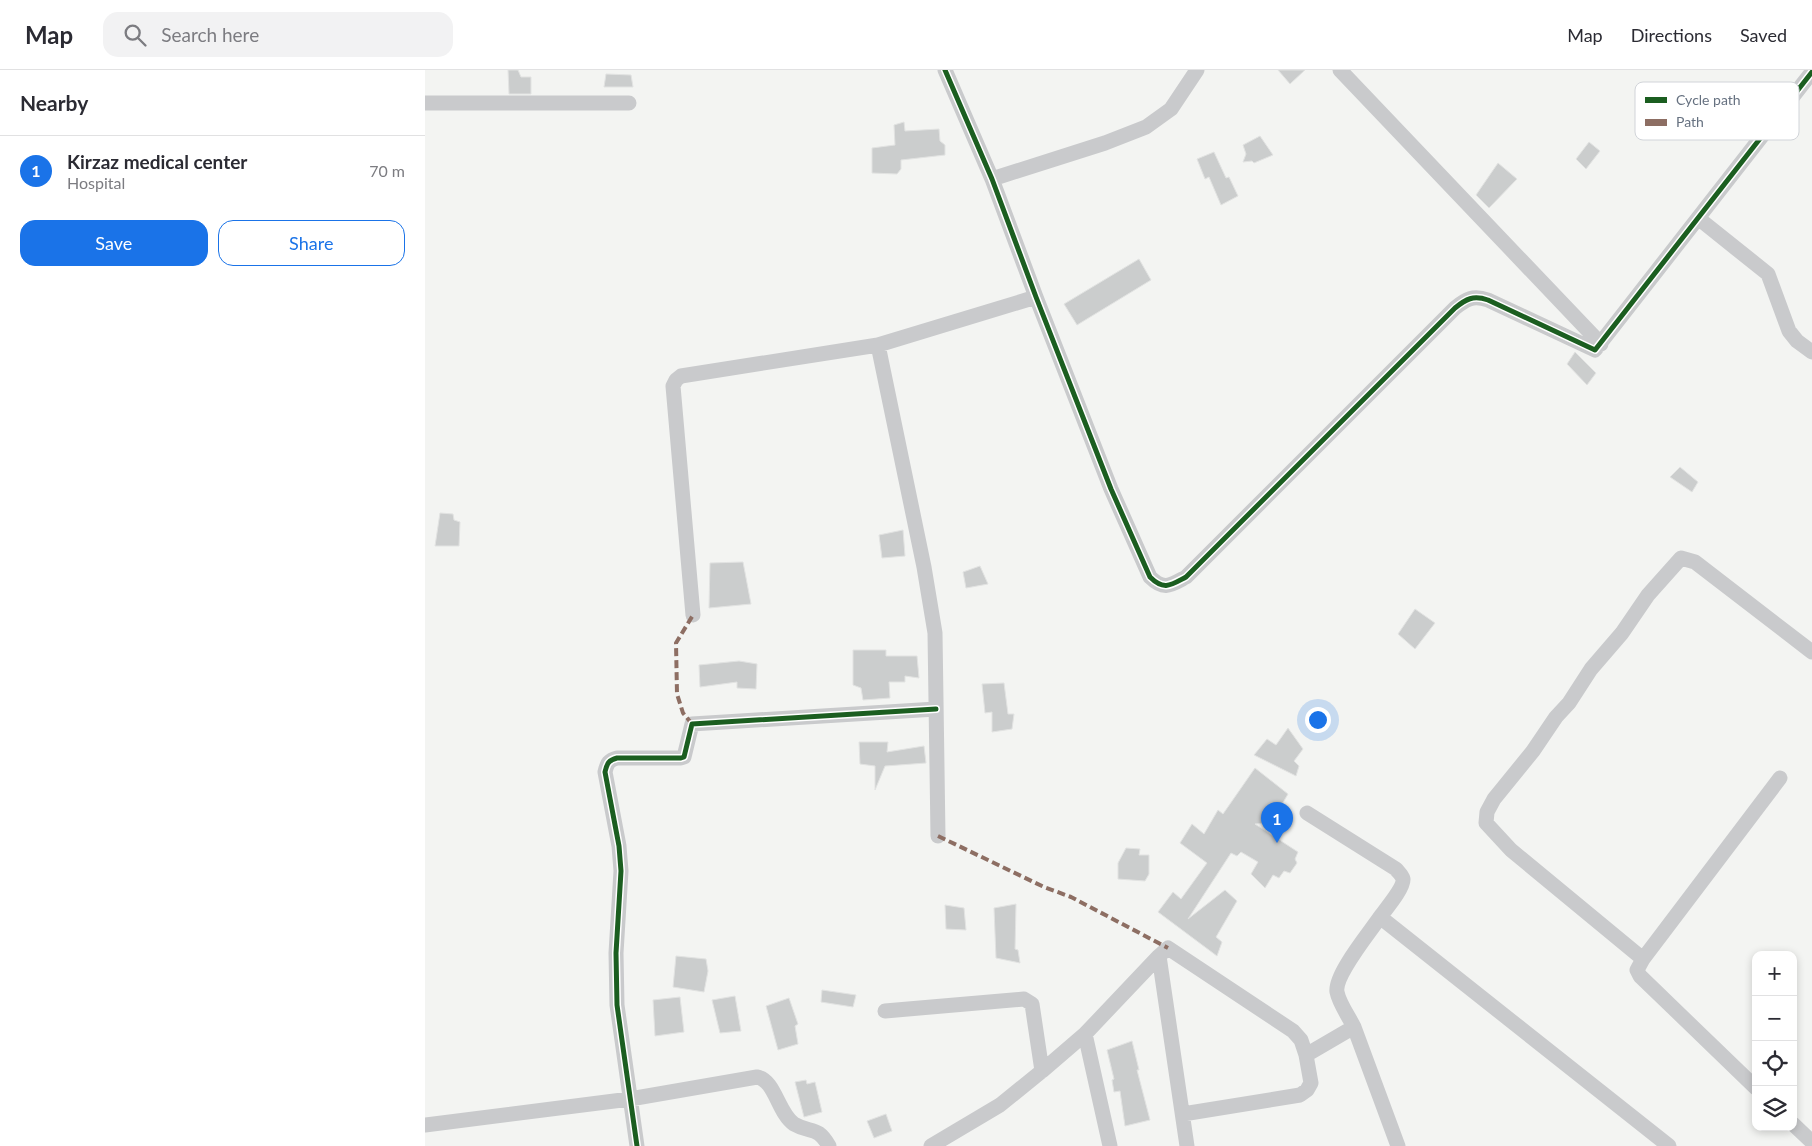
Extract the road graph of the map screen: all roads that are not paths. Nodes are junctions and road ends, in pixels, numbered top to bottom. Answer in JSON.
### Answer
{"nodes":[{"id":1,"x":945,"y":70,"type":"edge"},
{"id":2,"x":1197,"y":70,"type":"edge"},
{"id":3,"x":1340,"y":70,"type":"edge"},
{"id":4,"x":1812,"y":72,"type":"edge"},
{"id":5,"x":1799,"y":89,"type":"edge"},
{"id":6,"x":629,"y":102,"type":"dead end"},
{"id":7,"x":425,"y":104,"type":"edge"},
{"id":8,"x":1759,"y":140,"type":"edge"},
{"id":9,"x":992,"y":179,"type":"junction"},
{"id":10,"x":1698,"y":218,"type":"junction"},
{"id":11,"x":1036,"y":297,"type":"junction"},
{"id":12,"x":1601,"y":344,"type":"junction"},
{"id":13,"x":878,"y":345,"type":"junction"},
{"id":14,"x":1812,"y":352,"type":"edge"},
{"id":15,"x":693,"y":614,"type":"dead end"},
{"id":16,"x":1812,"y":652,"type":"edge"},
{"id":17,"x":936,"y":709,"type":"junction"},
{"id":18,"x":1780,"y":778,"type":"dead end"},
{"id":19,"x":1307,"y":813,"type":"dead end"},
{"id":20,"x":939,"y":836,"type":"dead end"},
{"id":21,"x":1380,"y":918,"type":"junction"},
{"id":22,"x":1159,"y":956,"type":"junction"},
{"id":23,"x":1643,"y":959,"type":"junction"},
{"id":24,"x":885,"y":1011,"type":"dead end"},
{"id":25,"x":1354,"y":1027,"type":"junction"},
{"id":26,"x":1085,"y":1034,"type":"junction"},
{"id":27,"x":1306,"y":1055,"type":"junction"},
{"id":28,"x":1042,"y":1071,"type":"junction"},
{"id":29,"x":1754,"y":1086,"type":"edge"},
{"id":30,"x":630,"y":1099,"type":"junction"},
{"id":31,"x":1183,"y":1114,"type":"junction"},
{"id":32,"x":425,"y":1125,"type":"edge"},
{"id":33,"x":1797,"y":1128,"type":"edge"},
{"id":34,"x":1812,"y":1142,"type":"edge"},
{"id":35,"x":935,"y":1145,"type":"edge"},
{"id":36,"x":637,"y":1146,"type":"edge"},
{"id":37,"x":829,"y":1146,"type":"edge"},
{"id":38,"x":1110,"y":1146,"type":"edge"},
{"id":39,"x":1187,"y":1146,"type":"edge"},
{"id":40,"x":1398,"y":1146,"type":"edge"},
{"id":41,"x":1669,"y":1146,"type":"edge"}],
"edges":[{"from":1,"to":9,"type":"street"},
{"from":2,"to":9,"type":"street"},
{"from":3,"to":12,"type":"street"},
{"from":4,"to":5,"type":"street"},
{"from":6,"to":7,"type":"street"},
{"from":8,"to":10,"type":"street"},
{"from":9,"to":11,"type":"street"},
{"from":10,"to":12,"type":"street"},
{"from":10,"to":14,"type":"street"},
{"from":11,"to":12,"type":"street"},
{"from":11,"to":13,"type":"street"},
{"from":13,"to":15,"type":"street"},
{"from":13,"to":17,"type":"street"},
{"from":16,"to":23,"type":"street"},
{"from":17,"to":20,"type":"street"},
{"from":17,"to":30,"type":"street"},
{"from":18,"to":23,"type":"street"},
{"from":19,"to":21,"type":"street"},
{"from":21,"to":25,"type":"street"},
{"from":21,"to":41,"type":"street"},
{"from":22,"to":26,"type":"street"},
{"from":22,"to":27,"type":"street"},
{"from":22,"to":31,"type":"street"},
{"from":23,"to":29,"type":"street"},
{"from":24,"to":28,"type":"street"},
{"from":25,"to":27,"type":"street"},
{"from":25,"to":40,"type":"street"},
{"from":26,"to":28,"type":"street"},
{"from":26,"to":38,"type":"street"},
{"from":27,"to":31,"type":"street"},
{"from":28,"to":35,"type":"street"},
{"from":30,"to":32,"type":"street"},
{"from":30,"to":36,"type":"street"},
{"from":30,"to":37,"type":"street"},
{"from":31,"to":39,"type":"street"},
{"from":33,"to":34,"type":"street"}]}
